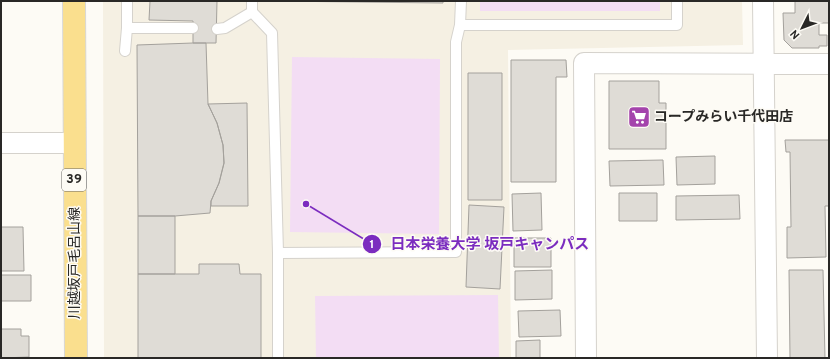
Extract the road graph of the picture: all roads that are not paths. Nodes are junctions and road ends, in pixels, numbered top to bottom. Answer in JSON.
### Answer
{"nodes":[{"id":1,"x":74,"y":1,"type":"edge"},
{"id":2,"x":127,"y":1,"type":"edge"},
{"id":3,"x":252,"y":1,"type":"edge"},
{"id":4,"x":460,"y":1,"type":"edge"},
{"id":5,"x":677,"y":1,"type":"edge"},
{"id":6,"x":763,"y":1,"type":"edge"},
{"id":7,"x":252,"y":12,"type":"junction"},
{"id":8,"x":460,"y":25,"type":"junction"},
{"id":9,"x":127,"y":28,"type":"junction"},
{"id":10,"x":193,"y":28,"type":"dead end"},
{"id":11,"x":217,"y":28,"type":"dead end"},
{"id":12,"x":125,"y":51,"type":"dead end"},
{"id":13,"x":764,"y":64,"type":"junction"},
{"id":14,"x":829,"y":64,"type":"edge"},
{"id":15,"x":1,"y":143,"type":"edge"},
{"id":16,"x":74,"y":143,"type":"junction"},
{"id":17,"x":278,"y":253,"type":"junction"},
{"id":18,"x":76,"y":358,"type":"edge"},
{"id":19,"x":278,"y":358,"type":"edge"},
{"id":20,"x":586,"y":358,"type":"edge"},
{"id":21,"x":767,"y":358,"type":"edge"}],
"edges":[{"from":1,"to":16,"type":"main road","name":"川越坂戸毛呂山線","number":"39"},
{"from":2,"to":9,"type":"lane"},
{"from":3,"to":7,"type":"lane"},
{"from":4,"to":8,"type":"lane"},
{"from":5,"to":8,"type":"lane"},
{"from":6,"to":13,"type":"street"},
{"from":7,"to":11,"type":"lane"},
{"from":7,"to":17,"type":"lane"},
{"from":8,"to":17,"type":"lane"},
{"from":9,"to":10,"type":"lane"},
{"from":9,"to":12,"type":"lane"},
{"from":13,"to":14,"type":"street"},
{"from":13,"to":20,"type":"street"},
{"from":13,"to":21,"type":"street"},
{"from":15,"to":16,"type":"street"},
{"from":16,"to":18,"type":"main road","name":"川越坂戸毛呂山線","number":"39"},
{"from":17,"to":19,"type":"lane"}]}
